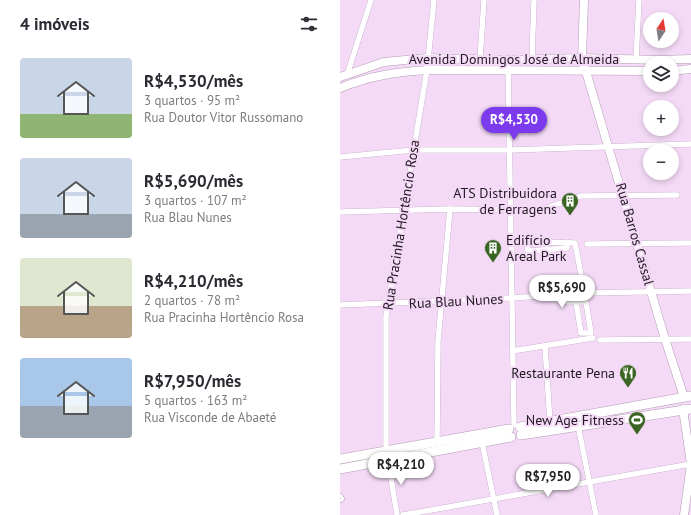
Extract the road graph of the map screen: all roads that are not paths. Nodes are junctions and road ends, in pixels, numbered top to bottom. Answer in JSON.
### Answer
{"nodes":[{"id":1,"x":371,"y":0,"type":"edge"},
{"id":2,"x":434,"y":0,"type":"edge"},
{"id":3,"x":484,"y":0,"type":"edge"},
{"id":4,"x":534,"y":0,"type":"edge"},
{"id":5,"x":584,"y":0,"type":"edge"},
{"id":6,"x":639,"y":0,"type":"edge"},
{"id":7,"x":427,"y":58,"type":"junction"},
{"id":8,"x":582,"y":58,"type":"junction"},
{"id":9,"x":691,"y":58,"type":"edge"},
{"id":10,"x":480,"y":59,"type":"junction"},
{"id":11,"x":532,"y":59,"type":"junction"},
{"id":12,"x":508,"y":60,"type":"junction"},
{"id":13,"x":636,"y":60,"type":"junction"},
{"id":14,"x":427,"y":70,"type":"junction"},
{"id":15,"x":509,"y":70,"type":"junction"},
{"id":16,"x":586,"y":70,"type":"junction"},
{"id":17,"x":691,"y":70,"type":"edge"},
{"id":18,"x":643,"y":71,"type":"edge"},
{"id":19,"x":679,"y":71,"type":"edge"},
{"id":20,"x":343,"y":76,"type":"edge"},
{"id":21,"x":340,"y":88,"type":"edge"},
{"id":22,"x":691,"y":144,"type":"edge"},
{"id":23,"x":609,"y":147,"type":"junction"},
{"id":24,"x":414,"y":150,"type":"junction"},
{"id":25,"x":510,"y":150,"type":"junction"},
{"id":26,"x":340,"y":157,"type":"edge"},
{"id":27,"x":677,"y":195,"type":"dead end"},
{"id":28,"x":624,"y":196,"type":"junction"},
{"id":29,"x":450,"y":209,"type":"junction"},
{"id":30,"x":404,"y":210,"type":"junction"},
{"id":31,"x":511,"y":210,"type":"junction"},
{"id":32,"x":340,"y":212,"type":"edge"},
{"id":33,"x":511,"y":241,"type":"junction"},
{"id":34,"x":526,"y":242,"type":"junction"},
{"id":35,"x":566,"y":242,"type":"junction"},
{"id":36,"x":691,"y":243,"type":"edge"},
{"id":37,"x":587,"y":244,"type":"dead end"},
{"id":38,"x":638,"y":244,"type":"junction"},
{"id":39,"x":584,"y":285,"type":"dead end"},
{"id":40,"x":691,"y":291,"type":"edge"},
{"id":41,"x":651,"y":292,"type":"junction"},
{"id":42,"x":566,"y":294,"type":"junction"},
{"id":43,"x":511,"y":298,"type":"junction"},
{"id":44,"x":441,"y":301,"type":"junction"},
{"id":45,"x":576,"y":302,"type":"junction"},
{"id":46,"x":389,"y":304,"type":"junction"},
{"id":47,"x":340,"y":305,"type":"edge"},
{"id":48,"x":592,"y":338,"type":"dead end"},
{"id":49,"x":665,"y":339,"type":"junction"},
{"id":50,"x":691,"y":339,"type":"edge"},
{"id":51,"x":600,"y":340,"type":"dead end"},
{"id":52,"x":545,"y":346,"type":"junction"},
{"id":53,"x":512,"y":351,"type":"junction"},
{"id":54,"x":687,"y":396,"type":"edge"},
{"id":55,"x":687,"y":409,"type":"edge"},
{"id":56,"x":550,"y":422,"type":"junction"},
{"id":57,"x":578,"y":425,"type":"junction"},
{"id":58,"x":515,"y":431,"type":"junction"},
{"id":59,"x":437,"y":442,"type":"junction"},
{"id":60,"x":482,"y":442,"type":"junction"},
{"id":61,"x":387,"y":455,"type":"junction"},
{"id":62,"x":340,"y":459,"type":"edge"},
{"id":63,"x":691,"y":464,"type":"edge"},
{"id":64,"x":340,"y":469,"type":"edge"},
{"id":65,"x":588,"y":482,"type":"junction"},
{"id":66,"x":340,"y":495,"type":"edge"},
{"id":67,"x":494,"y":499,"type":"junction"},
{"id":68,"x":340,"y":501,"type":"edge"},
{"id":69,"x":397,"y":515,"type":"edge"},
{"id":70,"x":403,"y":515,"type":"edge"},
{"id":71,"x":497,"y":515,"type":"edge"},
{"id":72,"x":596,"y":515,"type":"edge"},
{"id":73,"x":684,"y":515,"type":"edge"}],
"edges":[{"from":1,"to":20,"type":"street"},
{"from":2,"to":7,"type":"street","name":"Rua Pracinha Hortêncio Rosa"},
{"from":3,"to":10,"type":"street"},
{"from":4,"to":11,"type":"street"},
{"from":5,"to":8,"type":"main road"},
{"from":6,"to":13,"type":"street"},
{"from":7,"to":10,"type":"main road","name":"Avenida Domingos José de Almeida"},
{"from":7,"to":14,"type":"street","name":"Rua Pracinha Hortêncio Rosa"},
{"from":7,"to":20,"type":"main road","name":"Avenida Domingos José de Almeida"},
{"from":8,"to":11,"type":"main road","name":"Avenida Domingos José de Almeida"},
{"from":8,"to":13,"type":"main road","name":"Avenida Domingos José de Almeida"},
{"from":8,"to":16,"type":"main road","name":"Rua Barros Cassal"},
{"from":9,"to":13,"type":"main road","name":"Avenida Domingos José de Almeida"},
{"from":10,"to":12,"type":"main road","name":"Avenida Domingos José de Almeida"},
{"from":11,"to":12,"type":"main road","name":"Avenida Domingos José de Almeida"},
{"from":12,"to":15,"type":"street"},
{"from":14,"to":15,"type":"main road","name":"Avenida Domingos José de Almeida"},
{"from":14,"to":21,"type":"main road","name":"Avenida Domingos José de Almeida"},
{"from":14,"to":24,"type":"street","name":"Rua Pracinha Hortêncio Rosa"},
{"from":15,"to":16,"type":"main road","name":"Avenida Domingos José de Almeida"},
{"from":15,"to":25,"type":"street"},
{"from":16,"to":18,"type":"main road","name":"Avenida Domingos José de Almeida"},
{"from":16,"to":23,"type":"main road","name":"Rua Barros Cassal"},
{"from":17,"to":19,"type":"main road"},
{"from":22,"to":23,"type":"street"},
{"from":23,"to":25,"type":"street"},
{"from":23,"to":28,"type":"main road","name":"Rua Barros Cassal"},
{"from":24,"to":25,"type":"street"},
{"from":24,"to":26,"type":"street"},
{"from":24,"to":30,"type":"street","name":"Rua Pracinha Hortêncio Rosa"},
{"from":25,"to":31,"type":"street"},
{"from":27,"to":28,"type":"street"},
{"from":28,"to":31,"type":"street"},
{"from":28,"to":38,"type":"main road","name":"Rua Barros Cassal"},
{"from":29,"to":30,"type":"street"},
{"from":29,"to":31,"type":"street"},
{"from":29,"to":44,"type":"street"},
{"from":30,"to":32,"type":"street"},
{"from":30,"to":46,"type":"street","name":"Rua Pracinha Hortêncio Rosa"},
{"from":31,"to":33,"type":"street"},
{"from":33,"to":34,"type":"street"},
{"from":33,"to":43,"type":"street"},
{"from":34,"to":35,"type":"street"},
{"from":34,"to":35,"type":"street"},
{"from":35,"to":39,"type":"street"},
{"from":36,"to":38,"type":"street"},
{"from":37,"to":38,"type":"street"},
{"from":38,"to":41,"type":"main road","name":"Rua Barros Cassal"},
{"from":40,"to":41,"type":"street","name":"Rua Blau Nunes"},
{"from":41,"to":42,"type":"street","name":"Rua Blau Nunes"},
{"from":41,"to":49,"type":"main road","name":"Rua Barros Cassal"},
{"from":42,"to":43,"type":"street","name":"Rua Blau Nunes"},
{"from":42,"to":45,"type":"street"},
{"from":43,"to":44,"type":"street","name":"Rua Blau Nunes"},
{"from":43,"to":53,"type":"street"},
{"from":44,"to":46,"type":"street","name":"Rua Blau Nunes"},
{"from":44,"to":59,"type":"street"},
{"from":45,"to":45,"type":"street"},
{"from":46,"to":47,"type":"street","name":"Rua Blau Nunes"},
{"from":46,"to":61,"type":"street","name":"Rua Pracinha Hortêncio Rosa"},
{"from":48,"to":52,"type":"street"},
{"from":49,"to":50,"type":"street"},
{"from":49,"to":51,"type":"street"},
{"from":49,"to":54,"type":"main road","name":"Rua Barros Cassal"},
{"from":52,"to":53,"type":"street"},
{"from":52,"to":56,"type":"street"},
{"from":53,"to":58,"type":"street"},
{"from":54,"to":56,"type":"main road"},
{"from":55,"to":57,"type":"main road"},
{"from":55,"to":63,"type":"main road"},
{"from":56,"to":58,"type":"main road"},
{"from":57,"to":58,"type":"main road"},
{"from":57,"to":65,"type":"street"},
{"from":58,"to":59,"type":"main road"},
{"from":58,"to":60,"type":"main road"},
{"from":59,"to":61,"type":"main road"},
{"from":60,"to":61,"type":"main road"},
{"from":60,"to":67,"type":"street"},
{"from":61,"to":62,"type":"main road"},
{"from":61,"to":64,"type":"main road"},
{"from":61,"to":69,"type":"street","name":"Rua Pracinha Hortêncio Rosa"},
{"from":63,"to":65,"type":"street"},
{"from":63,"to":73,"type":"main road"},
{"from":65,"to":67,"type":"street"},
{"from":65,"to":72,"type":"street"},
{"from":66,"to":68,"type":"lane"},
{"from":67,"to":70,"type":"street"},
{"from":67,"to":71,"type":"street"}]}
